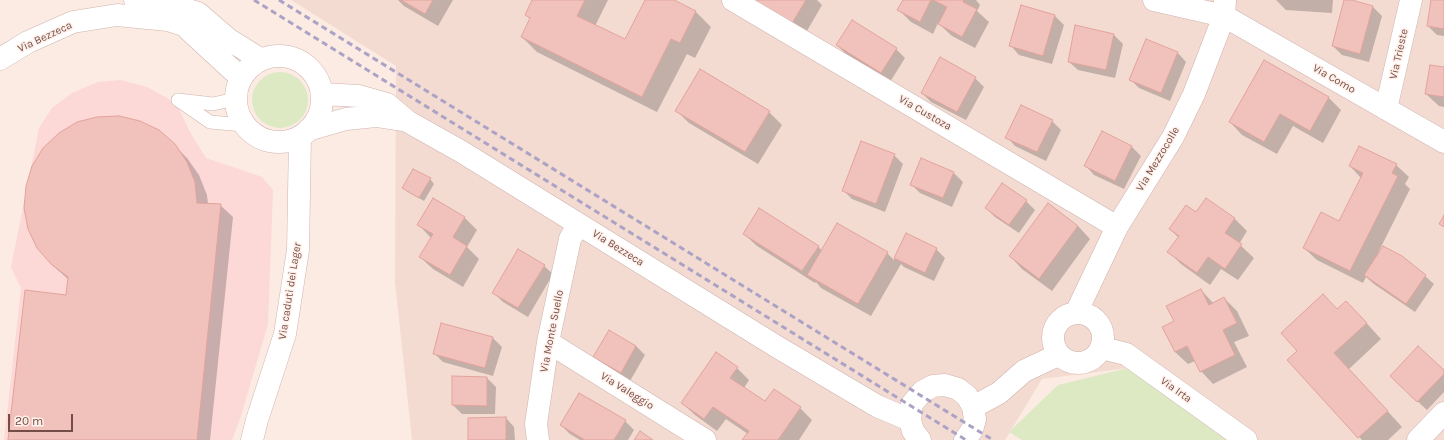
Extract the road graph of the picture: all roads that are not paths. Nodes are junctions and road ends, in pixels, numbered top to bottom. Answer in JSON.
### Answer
{"nodes":[{"id":1,"x":135,"y":0,"type":"edge"},
{"id":2,"x":733,"y":0,"type":"edge"},
{"id":3,"x":1154,"y":0,"type":"edge"},
{"id":4,"x":1411,"y":0,"type":"edge"},
{"id":5,"x":1224,"y":8,"type":"edge"},
{"id":6,"x":186,"y":26,"type":"junction"},
{"id":7,"x":228,"y":39,"type":"junction"},
{"id":8,"x":0,"y":59,"type":"edge"},
{"id":9,"x":260,"y":59,"type":"junction"},
{"id":10,"x":240,"y":77,"type":"junction"},
{"id":11,"x":322,"y":94,"type":"junction"},
{"id":12,"x":235,"y":99,"type":"junction"},
{"id":13,"x":1386,"y":109,"type":"junction"},
{"id":14,"x":407,"y":121,"type":"junction"},
{"id":15,"x":244,"y":125,"type":"junction"},
{"id":16,"x":304,"y":134,"type":"junction"},
{"id":17,"x":1444,"y":142,"type":"edge"},
{"id":18,"x":578,"y":225,"type":"junction"},
{"id":19,"x":1117,"y":227,"type":"junction"},
{"id":20,"x":1076,"y":313,"type":"junction"},
{"id":21,"x":548,"y":342,"type":"junction"},
{"id":22,"x":1102,"y":348,"type":"junction"},
{"id":23,"x":1058,"y":355,"type":"junction"},
{"id":24,"x":973,"y":407,"type":"junction"},
{"id":25,"x":1444,"y":413,"type":"edge"},
{"id":26,"x":910,"y":420,"type":"junction"},
{"id":27,"x":252,"y":440,"type":"edge"},
{"id":28,"x":538,"y":440,"type":"edge"},
{"id":29,"x":705,"y":440,"type":"edge"},
{"id":30,"x":920,"y":440,"type":"edge"},
{"id":31,"x":965,"y":440,"type":"edge"},
{"id":32,"x":1246,"y":440,"type":"edge"},
{"id":33,"x":1418,"y":440,"type":"edge"}],
"edges":[{"from":1,"to":7,"type":"street","name":"Via Bezzeca"},
{"from":2,"to":19,"type":"street","name":"Via Custoza"},
{"from":3,"to":5,"type":"street","name":"Via Como"},
{"from":4,"to":13,"type":"street","name":"Via Trieste"},
{"from":5,"to":13,"type":"street","name":"Via Como"},
{"from":5,"to":19,"type":"street","name":"Via Mezzocolle"},
{"from":6,"to":7,"type":"street","name":"Via Bezzeca"},
{"from":6,"to":8,"type":"street","name":"Via Bezzeca"},
{"from":6,"to":10,"type":"street","name":"Via Bezzeca"},
{"from":7,"to":9,"type":"street","name":"Via Bezzeca"},
{"from":9,"to":10,"type":"street"},
{"from":9,"to":11,"type":"street"},
{"from":10,"to":12,"type":"street"},
{"from":11,"to":14,"type":"street","name":"Via Bezzeca"},
{"from":11,"to":16,"type":"street"},
{"from":12,"to":15,"type":"street"},
{"from":12,"to":15,"type":"lane"},
{"from":13,"to":17,"type":"street","name":"Via Como"},
{"from":14,"to":16,"type":"street"},
{"from":14,"to":18,"type":"street","name":"Via Bezzeca"},
{"from":15,"to":16,"type":"street"},
{"from":16,"to":27,"type":"street","name":"Via caduti dei Lager"},
{"from":18,"to":21,"type":"street","name":"Via Monte Suello"},
{"from":18,"to":26,"type":"street","name":"Via Bezzeca"},
{"from":19,"to":20,"type":"street","name":"Via Mezzocolle"},
{"from":20,"to":22,"type":"street"},
{"from":20,"to":23,"type":"street"},
{"from":21,"to":28,"type":"street","name":"Via Monte Suello"},
{"from":21,"to":29,"type":"street","name":"Via Valeggio"},
{"from":22,"to":23,"type":"street"},
{"from":22,"to":32,"type":"street","name":"Via Irta"},
{"from":23,"to":24,"type":"street"},
{"from":24,"to":26,"type":"street"},
{"from":24,"to":31,"type":"street"},
{"from":25,"to":33,"type":"street"},
{"from":26,"to":30,"type":"street"}]}
